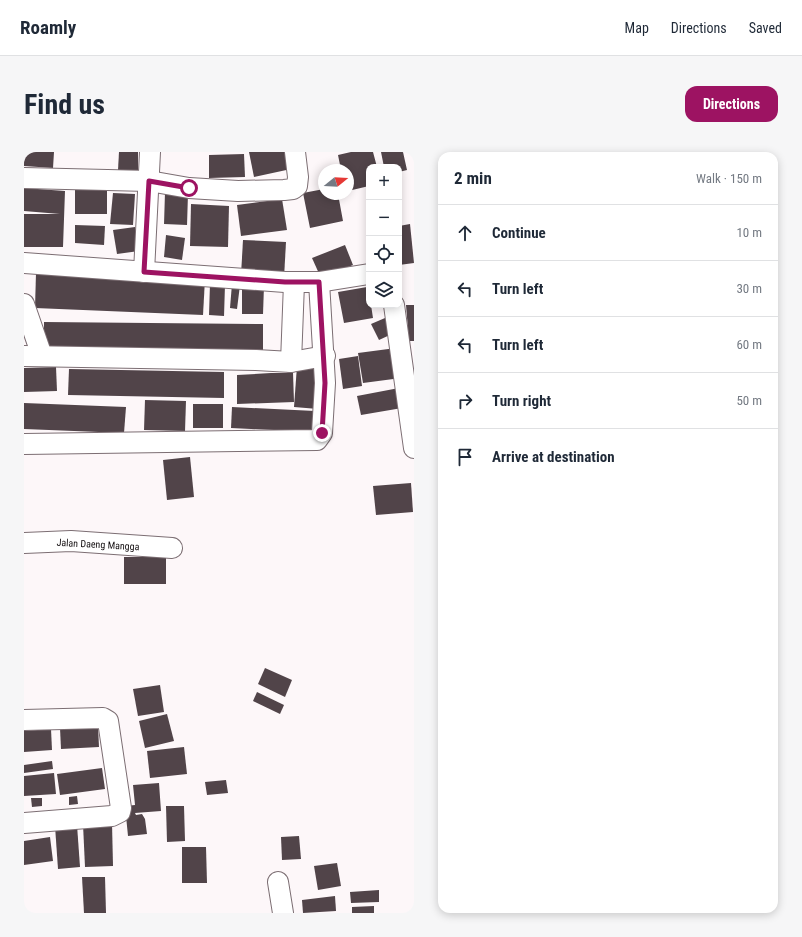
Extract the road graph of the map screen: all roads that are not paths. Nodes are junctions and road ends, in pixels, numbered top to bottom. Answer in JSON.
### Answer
{"nodes":[{"id":1,"x":150,"y":152,"type":"edge"},
{"id":2,"x":295,"y":152,"type":"edge"},
{"id":3,"x":24,"y":178,"type":"edge"},
{"id":4,"x":149,"y":181,"type":"junction"},
{"id":5,"x":24,"y":263,"type":"edge"},
{"id":6,"x":144,"y":272,"type":"junction"},
{"id":7,"x":366,"y":274,"type":"edge"},
{"id":8,"x":319,"y":282,"type":"junction"},
{"id":9,"x":294,"y":283,"type":"junction"},
{"id":10,"x":24,"y":304,"type":"edge"},
{"id":11,"x":394,"y":308,"type":"edge"},
{"id":12,"x":33,"y":356,"type":"edge"},
{"id":13,"x":324,"y":356,"type":"junction"},
{"id":14,"x":291,"y":362,"type":"junction"},
{"id":15,"x":24,"y":444,"type":"edge"},
{"id":16,"x":414,"y":448,"type":"edge"},
{"id":17,"x":24,"y":543,"type":"edge"},
{"id":18,"x":172,"y":548,"type":"dead end"},
{"id":19,"x":24,"y":720,"type":"edge"},
{"id":20,"x":24,"y":823,"type":"edge"},
{"id":21,"x":278,"y":882,"type":"dead end"},
{"id":22,"x":282,"y":913,"type":"edge"}],
"edges":[{"from":1,"to":4,"type":"street"},
{"from":2,"to":4,"type":"street"},
{"from":3,"to":4,"type":"street"},
{"from":4,"to":6,"type":"street"},
{"from":5,"to":6,"type":"street"},
{"from":6,"to":9,"type":"street"},
{"from":7,"to":8,"type":"street"},
{"from":8,"to":9,"type":"street"},
{"from":8,"to":13,"type":"street"},
{"from":9,"to":14,"type":"street"},
{"from":10,"to":12,"type":"street"},
{"from":11,"to":16,"type":"street"},
{"from":12,"to":14,"type":"street"},
{"from":13,"to":14,"type":"street"},
{"from":13,"to":15,"type":"street"},
{"from":17,"to":18,"type":"street","name":"Jalan Daeng Mangga"},
{"from":19,"to":20,"type":"street"},
{"from":21,"to":22,"type":"street"}]}
